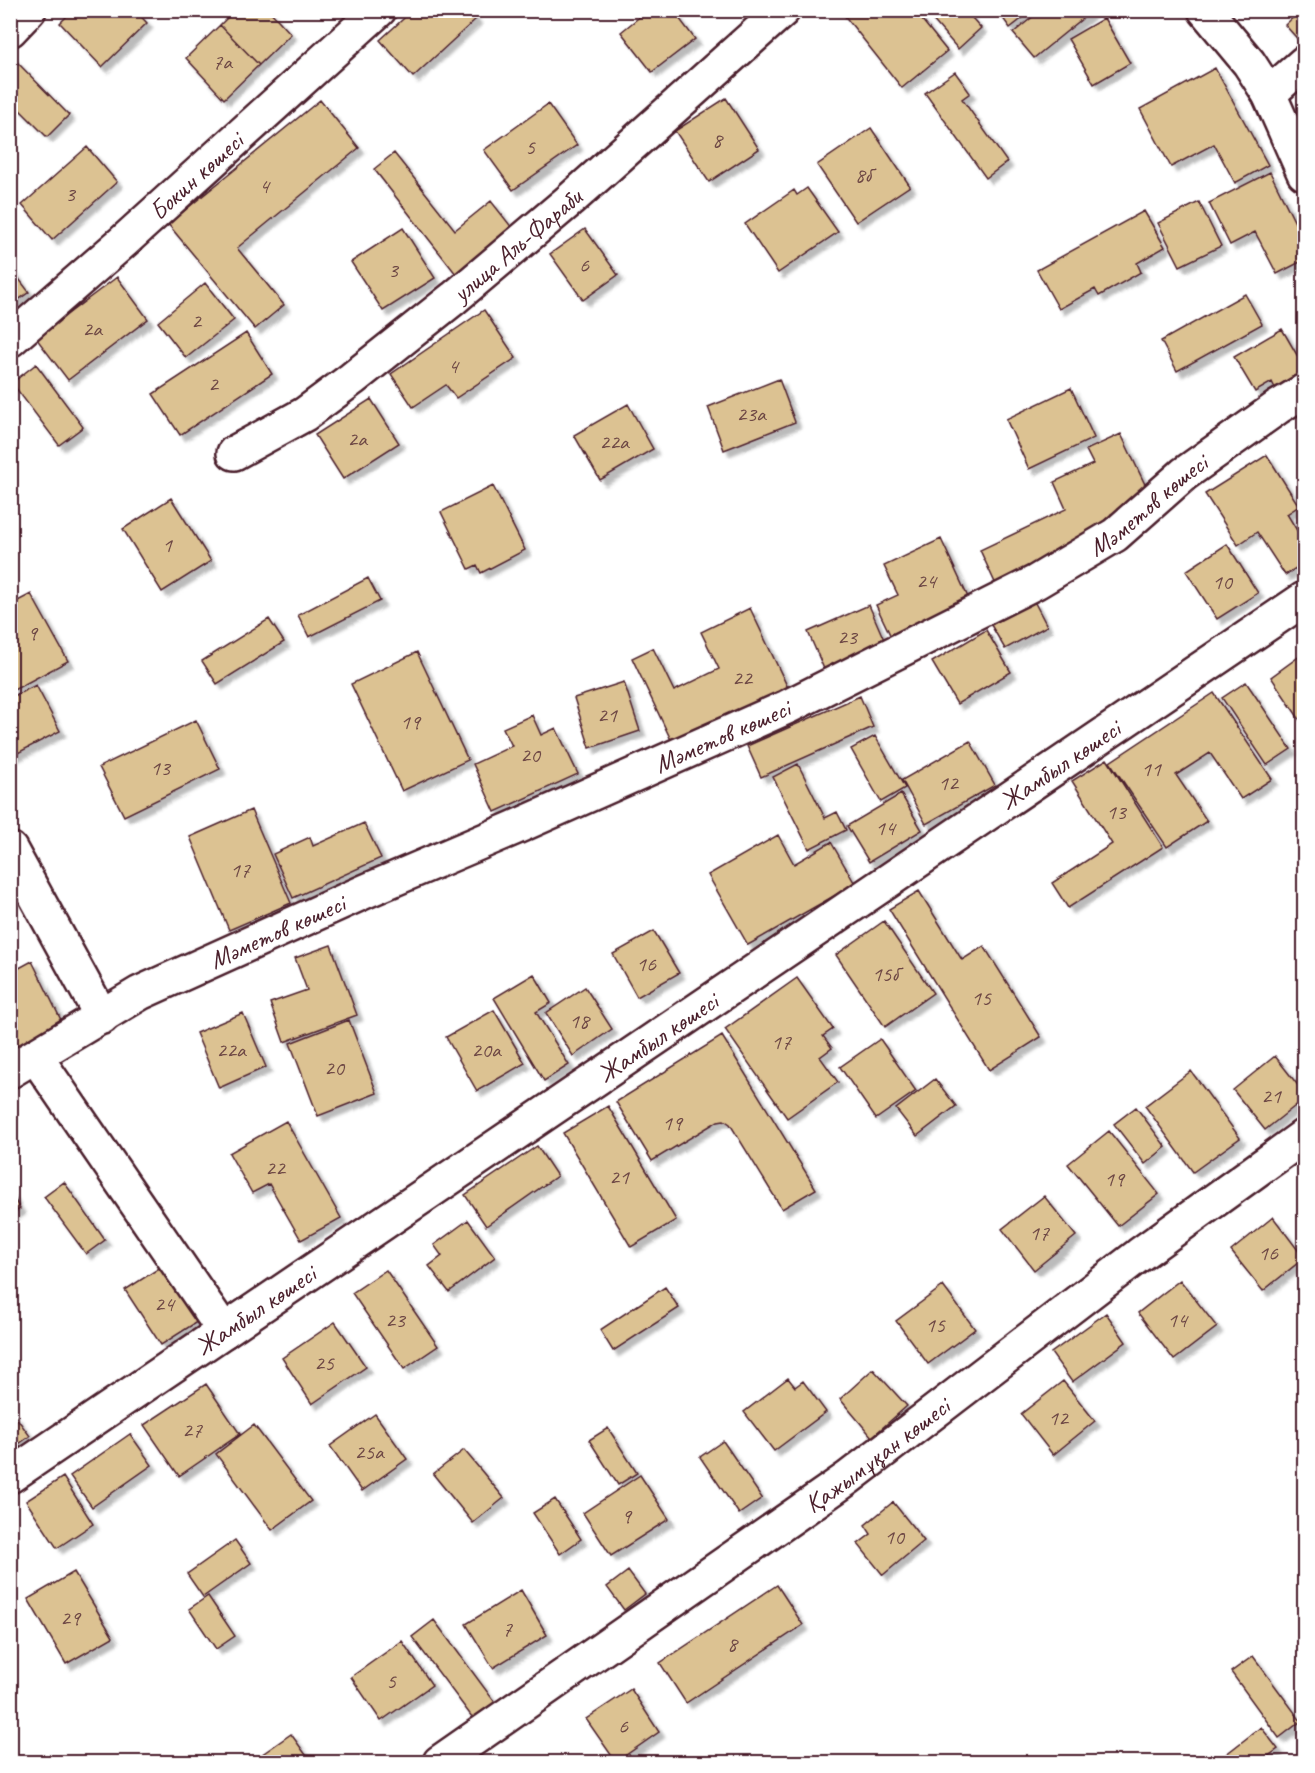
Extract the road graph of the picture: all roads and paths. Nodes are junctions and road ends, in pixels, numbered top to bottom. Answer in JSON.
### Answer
{"nodes":[{"id":1,"x":29,"y":10,"type":"edge"},
{"id":2,"x":379,"y":10,"type":"edge"},
{"id":3,"x":783,"y":10,"type":"edge"},
{"id":4,"x":1205,"y":10,"type":"edge"},
{"id":5,"x":10,"y":30,"type":"edge"},
{"id":6,"x":1305,"y":63,"type":"edge"},
{"id":7,"x":1269,"y":94,"type":"junction"},
{"id":8,"x":1305,"y":173,"type":"edge"},
{"id":9,"x":10,"y":340,"type":"edge"},
{"id":10,"x":1305,"y":391,"type":"edge"},
{"id":11,"x":234,"y":453,"type":"dead end"},
{"id":12,"x":1305,"y":599,"type":"edge"},
{"id":13,"x":10,"y":849,"type":"edge"},
{"id":14,"x":102,"y":1017,"type":"junction"},
{"id":15,"x":23,"y":1064,"type":"edge"},
{"id":16,"x":1305,"y":1136,"type":"edge"},
{"id":17,"x":224,"y":1331,"type":"junction"},
{"id":18,"x":10,"y":1476,"type":"edge"},
{"id":19,"x":440,"y":1762,"type":"edge"}],
"edges":[{"from":1,"to":5,"type":"street"},
{"from":2,"to":9,"type":"street","name":"Бокин көшесі"},
{"from":3,"to":11,"type":"street","name":"улица Аль-Фараби"},
{"from":4,"to":7,"type":"street"},
{"from":6,"to":7,"type":"street"},
{"from":7,"to":8,"type":"street"},
{"from":10,"to":14,"type":"street","name":"Мәметов көшесі"},
{"from":12,"to":17,"type":"street","name":"Жамбыл көшесі"},
{"from":13,"to":14,"type":"street"},
{"from":14,"to":15,"type":"street","name":"Мәметов көшесі"},
{"from":15,"to":17,"type":"street"},
{"from":16,"to":19,"type":"street","name":"Қажымұқан көшесі"},
{"from":17,"to":18,"type":"street","name":"Жамбыл көшесі"}]}
